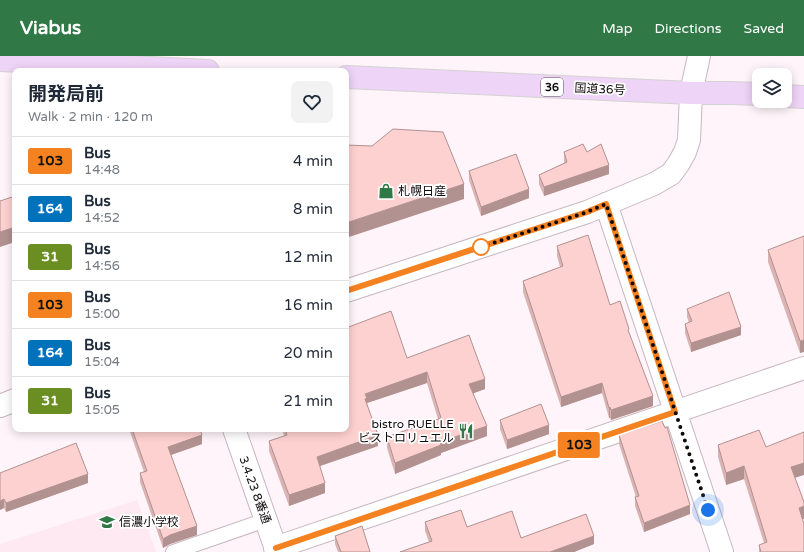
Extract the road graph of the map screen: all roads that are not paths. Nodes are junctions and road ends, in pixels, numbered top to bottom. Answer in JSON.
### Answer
{"nodes":[{"id":1,"x":699,"y":56,"type":"edge"},
{"id":2,"x":0,"y":60,"type":"edge"},
{"id":3,"x":113,"y":64,"type":"edge"},
{"id":4,"x":167,"y":68,"type":"edge"},
{"id":5,"x":349,"y":77,"type":"edge"},
{"id":6,"x":691,"y":93,"type":"junction"},
{"id":7,"x":752,"y":94,"type":"edge"},
{"id":8,"x":792,"y":96,"type":"edge"},
{"id":9,"x":804,"y":97,"type":"edge"},
{"id":10,"x":606,"y":204,"type":"junction"},
{"id":11,"x":349,"y":290,"type":"edge"},
{"id":12,"x":804,"y":368,"type":"edge"},
{"id":13,"x":12,"y":401,"type":"edge"},
{"id":14,"x":0,"y":406,"type":"edge"},
{"id":15,"x":675,"y":412,"type":"junction"},
{"id":16,"x":235,"y":432,"type":"edge"},
{"id":17,"x":266,"y":520,"type":"junction"},
{"id":18,"x":276,"y":550,"type":"edge"},
{"id":19,"x":174,"y":552,"type":"edge"},
{"id":20,"x":722,"y":552,"type":"edge"}],
"edges":[{"from":1,"to":6,"type":"street"},
{"from":2,"to":3,"type":"highway"},
{"from":3,"to":4,"type":"highway"},
{"from":5,"to":6,"type":"highway","name":"国道36号","number":"36"},
{"from":6,"to":7,"type":"highway","name":"国道36号","number":"36"},
{"from":6,"to":10,"type":"street"},
{"from":8,"to":9,"type":"highway"},
{"from":10,"to":11,"type":"street"},
{"from":10,"to":15,"type":"street"},
{"from":12,"to":15,"type":"street"},
{"from":13,"to":14,"type":"street"},
{"from":15,"to":18,"type":"street"},
{"from":15,"to":20,"type":"street"},
{"from":16,"to":17,"type":"street","name":"3.4.23 8番通"},
{"from":17,"to":18,"type":"street","name":"3.4.23 8番通"},
{"from":17,"to":19,"type":"lane"}]}
